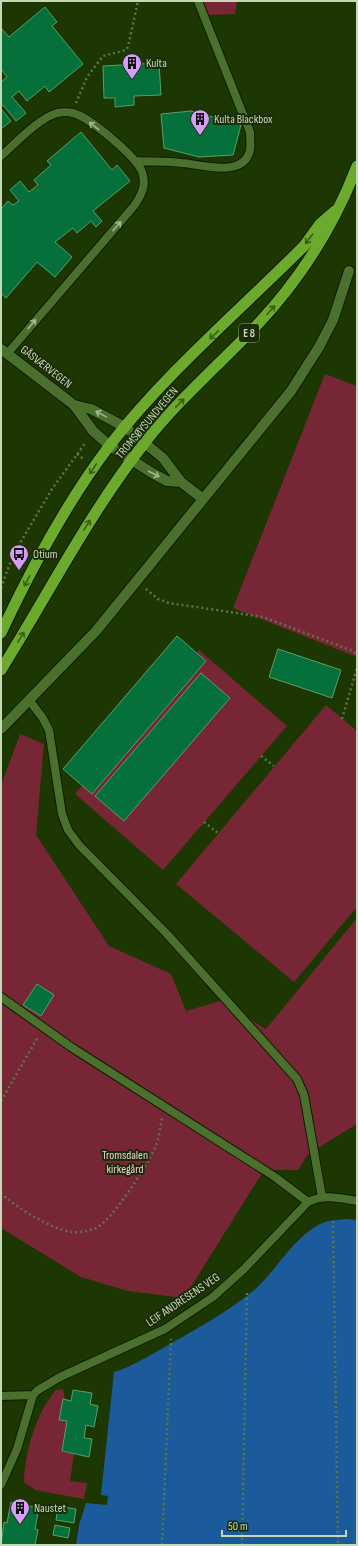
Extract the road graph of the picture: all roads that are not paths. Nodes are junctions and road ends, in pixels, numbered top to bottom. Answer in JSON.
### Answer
{"nodes":[{"id":1,"x":198,"y":1,"type":"edge"},
{"id":2,"x":1,"y":156,"type":"edge"},
{"id":3,"x":136,"y":161,"type":"junction"},
{"id":4,"x":357,"y":166,"type":"edge"},
{"id":5,"x":336,"y":211,"type":"junction"},
{"id":6,"x":349,"y":271,"type":"dead end"},
{"id":7,"x":4,"y":351,"type":"edge"},
{"id":8,"x":74,"y":405,"type":"junction"},
{"id":9,"x":125,"y":427,"type":"junction"},
{"id":10,"x":145,"y":442,"type":"junction"},
{"id":11,"x":110,"y":446,"type":"junction"},
{"id":12,"x":131,"y":461,"type":"junction"},
{"id":13,"x":180,"y":482,"type":"junction"},
{"id":14,"x":203,"y":499,"type":"junction"},
{"id":15,"x":1,"y":633,"type":"edge"},
{"id":16,"x":2,"y":668,"type":"edge"},
{"id":17,"x":29,"y":700,"type":"junction"},
{"id":18,"x":1,"y":729,"type":"edge"},
{"id":19,"x":1,"y":997,"type":"edge"},
{"id":20,"x":322,"y":1197,"type":"junction"},
{"id":21,"x":357,"y":1201,"type":"edge"},
{"id":22,"x":308,"y":1202,"type":"junction"},
{"id":23,"x":33,"y":1395,"type":"junction"},
{"id":24,"x":1,"y":1396,"type":"edge"},
{"id":25,"x":1,"y":1485,"type":"edge"}],
"edges":[{"from":1,"to":3,"type":"lane"},
{"from":3,"to":2,"type":"lane","one_way":true},
{"from":7,"to":3,"type":"lane","one_way":true},
{"from":4,"to":5,"type":"highway","name":"TROMSØYSUNDVEGEN","number":"E 8"},
{"from":5,"to":9,"type":"highway","name":"TROMSØYSUNDVEGEN","number":"E 8","one_way":true},
{"from":10,"to":5,"type":"highway","name":"TROMSØYSUNDVEGEN","number":"E 8","one_way":true},
{"from":6,"to":14,"type":"street"},
{"from":7,"to":8,"type":"street","name":"GÅSVÆRVEGEN"},
{"from":9,"to":8,"type":"street","name":"GÅSVÆRVEGEN","one_way":true},
{"from":8,"to":11,"type":"street","name":"GÅSVÆRVEGEN"},
{"from":9,"to":10,"type":"street","name":"GÅSVÆRVEGEN"},
{"from":9,"to":11,"type":"highway","name":"TROMSØYSUNDVEGEN","number":"E 8"},
{"from":10,"to":12,"type":"highway","name":"TROMSØYSUNDVEGEN","number":"E 8"},
{"from":10,"to":13,"type":"street","name":"GÅSVÆRVEGEN"},
{"from":11,"to":12,"type":"street","name":"GÅSVÆRVEGEN"},
{"from":11,"to":15,"type":"highway","name":"TROMSØYSUNDVEGEN","number":"E 8","one_way":true},
{"from":12,"to":13,"type":"street","name":"GÅSVÆRVEGEN","one_way":true},
{"from":16,"to":12,"type":"highway","name":"TROMSØYSUNDVEGEN","number":"E 8","one_way":true},
{"from":13,"to":14,"type":"street"},
{"from":14,"to":17,"type":"street"},
{"from":17,"to":18,"type":"street"},
{"from":17,"to":20,"type":"lane"},
{"from":19,"to":22,"type":"lane"},
{"from":20,"to":21,"type":"lane","name":"LEIF ANDRESENS VEG"},
{"from":20,"to":22,"type":"lane","name":"LEIF ANDRESENS VEG"},
{"from":22,"to":23,"type":"lane","name":"LEIF ANDRESENS VEG"},
{"from":23,"to":24,"type":"lane"},
{"from":23,"to":25,"type":"lane"}]}
